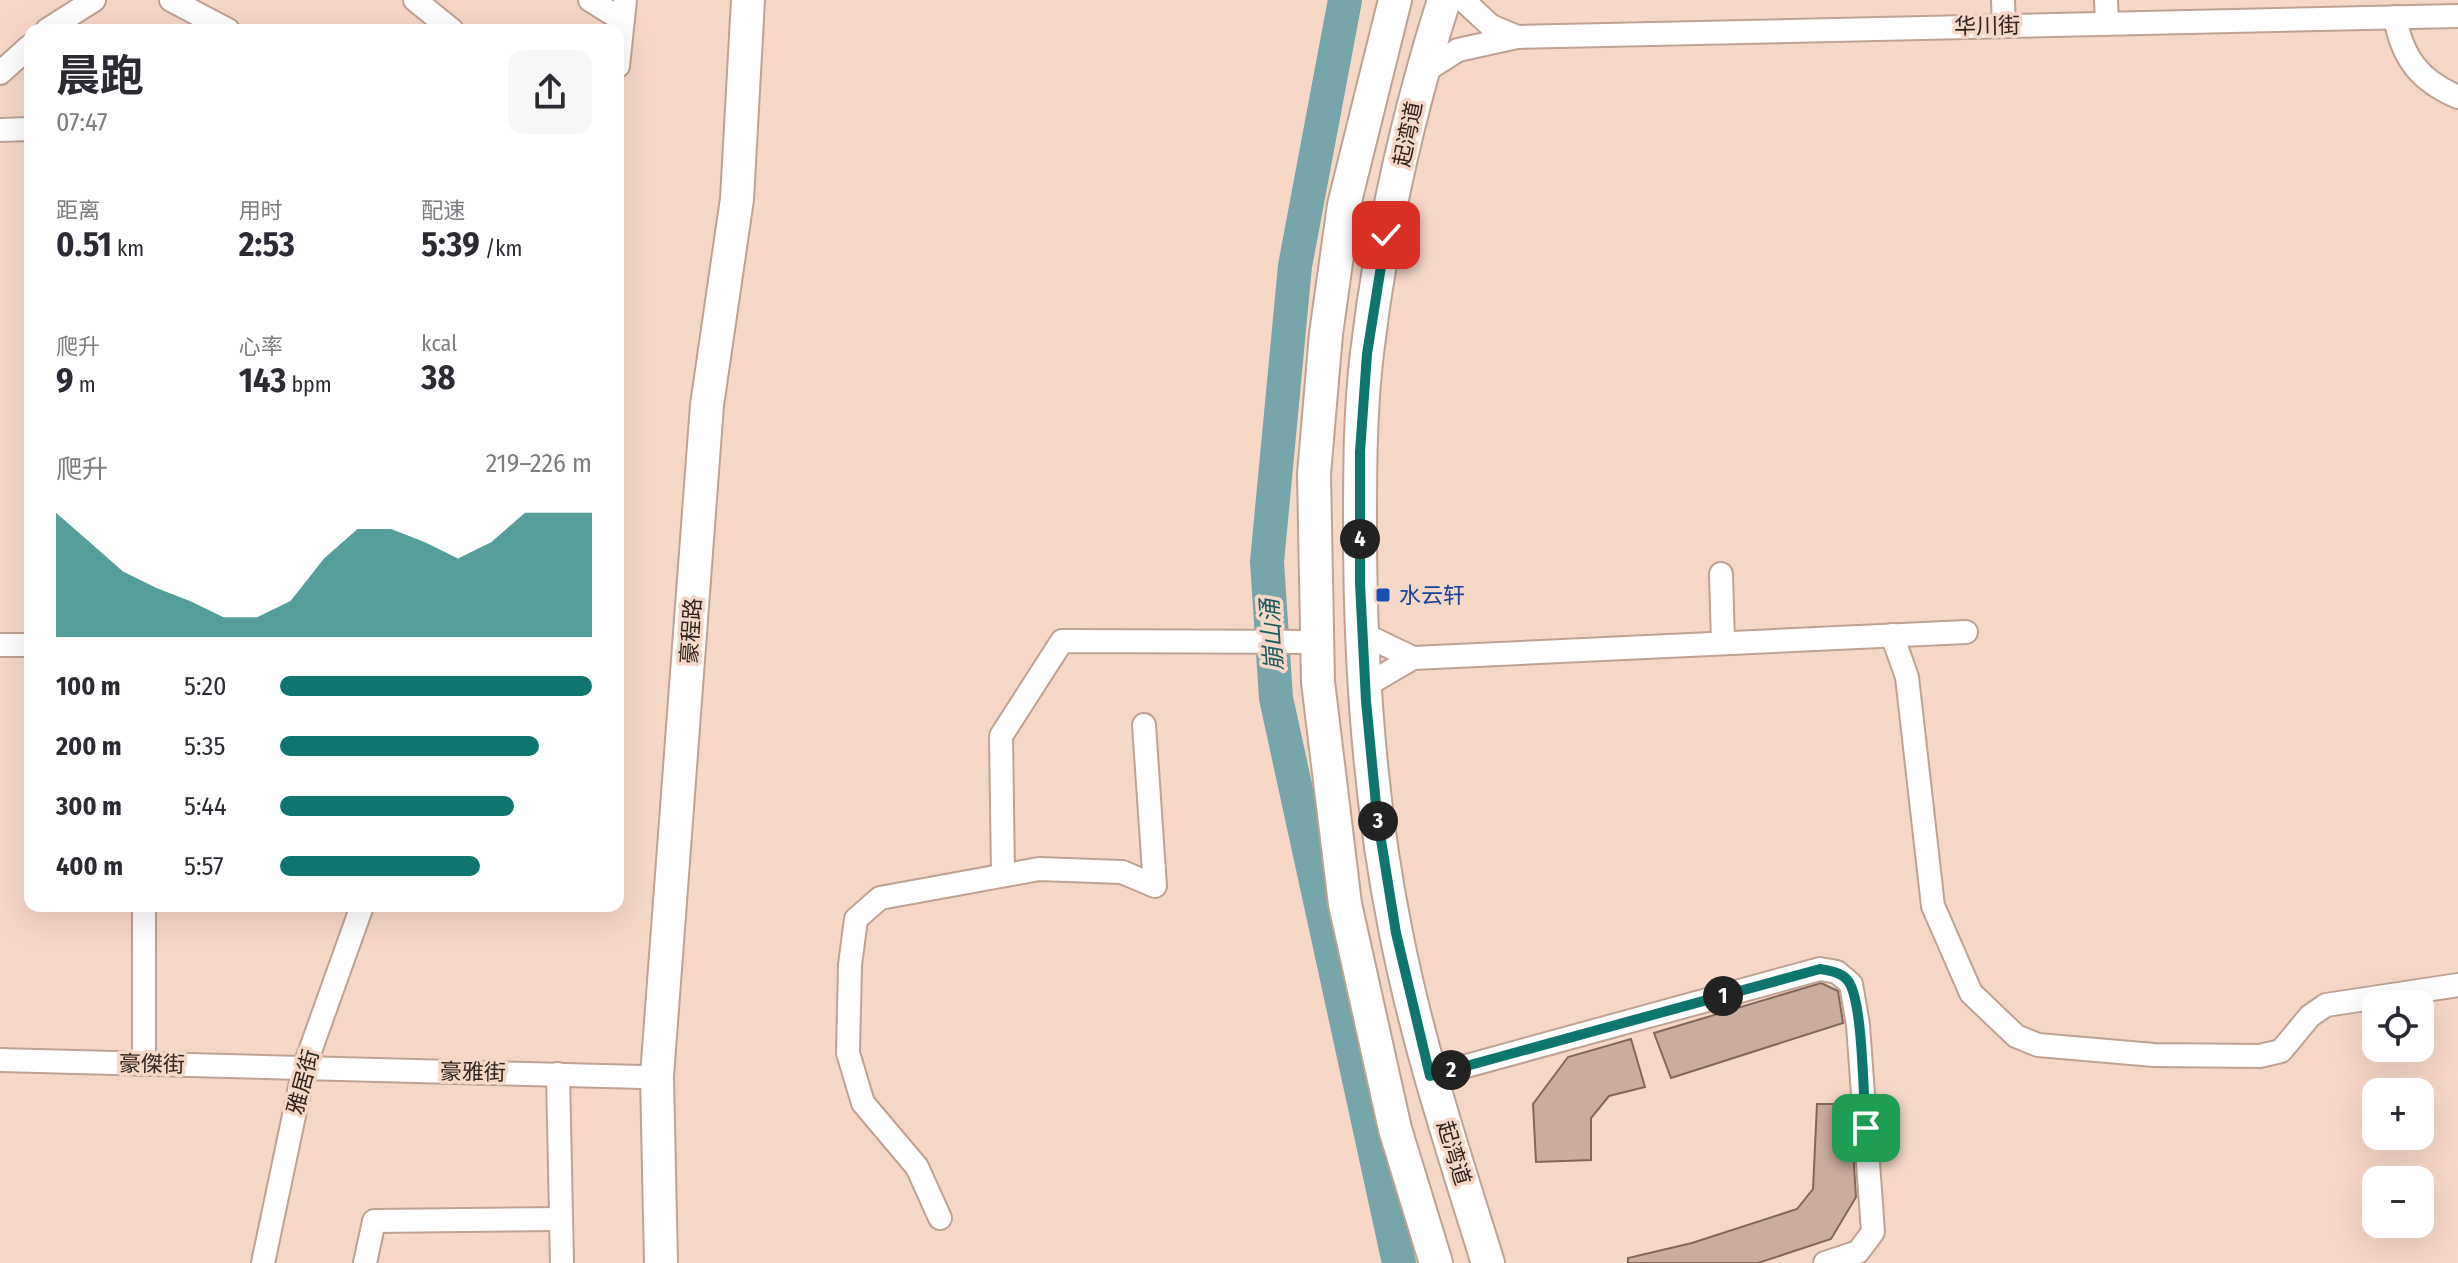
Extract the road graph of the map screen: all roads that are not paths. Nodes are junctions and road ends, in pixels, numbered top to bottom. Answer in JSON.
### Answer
{"nodes":[{"id":1,"x":94,"y":0,"type":"edge"},
{"id":2,"x":171,"y":0,"type":"edge"},
{"id":3,"x":415,"y":0,"type":"edge"},
{"id":4,"x":590,"y":0,"type":"edge"},
{"id":5,"x":731,"y":0,"type":"edge"},
{"id":6,"x":748,"y":0,"type":"edge"},
{"id":7,"x":1395,"y":0,"type":"edge"},
{"id":8,"x":1444,"y":0,"type":"edge"},
{"id":9,"x":1463,"y":0,"type":"edge"},
{"id":10,"x":2003,"y":0,"type":"edge"},
{"id":11,"x":2106,"y":0,"type":"edge"},
{"id":12,"x":624,"y":10,"type":"edge"},
{"id":13,"x":2458,"y":16,"type":"edge"},
{"id":14,"x":2395,"y":17,"type":"junction"},
{"id":15,"x":56,"y":24,"type":"edge"},
{"id":16,"x":217,"y":24,"type":"edge"},
{"id":17,"x":445,"y":24,"type":"edge"},
{"id":18,"x":2107,"y":24,"type":"junction"},
{"id":19,"x":2004,"y":25,"type":"junction"},
{"id":20,"x":1517,"y":37,"type":"junction"},
{"id":21,"x":24,"y":51,"type":"edge"},
{"id":22,"x":0,"y":73,"type":"edge"},
{"id":23,"x":1421,"y":73,"type":"junction"},
{"id":24,"x":2458,"y":97,"type":"edge"},
{"id":25,"x":24,"y":129,"type":"edge"},
{"id":26,"x":0,"y":130,"type":"edge"},
{"id":27,"x":1721,"y":574,"type":"dead end"},
{"id":28,"x":1966,"y":632,"type":"dead end"},
{"id":29,"x":1363,"y":634,"type":"junction"},
{"id":30,"x":1892,"y":635,"type":"junction"},
{"id":31,"x":1305,"y":642,"type":"junction"},
{"id":32,"x":1723,"y":643,"type":"junction"},
{"id":33,"x":0,"y":645,"type":"edge"},
{"id":34,"x":24,"y":645,"type":"edge"},
{"id":35,"x":1413,"y":658,"type":"junction"},
{"id":36,"x":1365,"y":686,"type":"junction"},
{"id":37,"x":1144,"y":725,"type":"dead end"},
{"id":38,"x":1003,"y":875,"type":"junction"},
{"id":39,"x":144,"y":912,"type":"edge"},
{"id":40,"x":360,"y":912,"type":"edge"},
{"id":41,"x":2458,"y":985,"type":"edge"},
{"id":42,"x":0,"y":1060,"type":"edge"},
{"id":43,"x":144,"y":1064,"type":"junction"},
{"id":44,"x":304,"y":1068,"type":"junction"},
{"id":45,"x":558,"y":1074,"type":"junction"},
{"id":46,"x":1430,"y":1076,"type":"junction"},
{"id":47,"x":642,"y":1077,"type":"junction"},
{"id":48,"x":940,"y":1218,"type":"dead end"},
{"id":49,"x":561,"y":1219,"type":"junction"},
{"id":50,"x":263,"y":1263,"type":"edge"},
{"id":51,"x":365,"y":1263,"type":"edge"},
{"id":52,"x":562,"y":1263,"type":"edge"},
{"id":53,"x":640,"y":1263,"type":"edge"},
{"id":54,"x":661,"y":1263,"type":"edge"},
{"id":55,"x":1436,"y":1263,"type":"edge"},
{"id":56,"x":1488,"y":1263,"type":"edge"},
{"id":57,"x":1825,"y":1263,"type":"edge"}],
"edges":[{"from":1,"to":15,"type":"street"},
{"from":2,"to":16,"type":"street"},
{"from":3,"to":17,"type":"street"},
{"from":4,"to":12,"type":"street"},
{"from":5,"to":47,"type":"main road","name":"豪程路"},
{"from":6,"to":54,"type":"main road","name":"豪程路"},
{"from":7,"to":31,"type":"main road","name":"起湾道"},
{"from":8,"to":23,"type":"main road","name":"起湾道"},
{"from":9,"to":20,"type":"street","name":"华川街"},
{"from":10,"to":19,"type":"street"},
{"from":11,"to":18,"type":"street"},
{"from":13,"to":14,"type":"street","name":"华川街"},
{"from":14,"to":18,"type":"street","name":"华川街"},
{"from":14,"to":24,"type":"street"},
{"from":18,"to":19,"type":"street","name":"华川街"},
{"from":19,"to":20,"type":"street","name":"华川街"},
{"from":20,"to":23,"type":"street","name":"华川街"},
{"from":21,"to":22,"type":"street"},
{"from":23,"to":29,"type":"main road","name":"起湾道"},
{"from":25,"to":26,"type":"street"},
{"from":27,"to":32,"type":"street"},
{"from":28,"to":30,"type":"street"},
{"from":29,"to":35,"type":"street"},
{"from":29,"to":36,"type":"main road","name":"起湾道"},
{"from":30,"to":32,"type":"street"},
{"from":30,"to":41,"type":"street"},
{"from":31,"to":38,"type":"street"},
{"from":31,"to":55,"type":"main road","name":"起湾道"},
{"from":32,"to":35,"type":"street"},
{"from":33,"to":34,"type":"street"},
{"from":35,"to":36,"type":"street"},
{"from":36,"to":46,"type":"main road","name":"起湾道"},
{"from":37,"to":38,"type":"street"},
{"from":38,"to":48,"type":"street"},
{"from":39,"to":43,"type":"street"},
{"from":40,"to":44,"type":"street","name":"雅居街"},
{"from":42,"to":43,"type":"street","name":"豪傑街"},
{"from":43,"to":44,"type":"street","name":"豪傑街"},
{"from":44,"to":45,"type":"street","name":"豪雅街"},
{"from":44,"to":50,"type":"street","name":"雅居街"},
{"from":45,"to":47,"type":"street","name":"豪雅街"},
{"from":45,"to":49,"type":"street"},
{"from":46,"to":56,"type":"main road","name":"起湾道"},
{"from":46,"to":57,"type":"street"},
{"from":47,"to":53,"type":"main road","name":"豪程路"},
{"from":49,"to":51,"type":"street"},
{"from":49,"to":52,"type":"street"}]}
